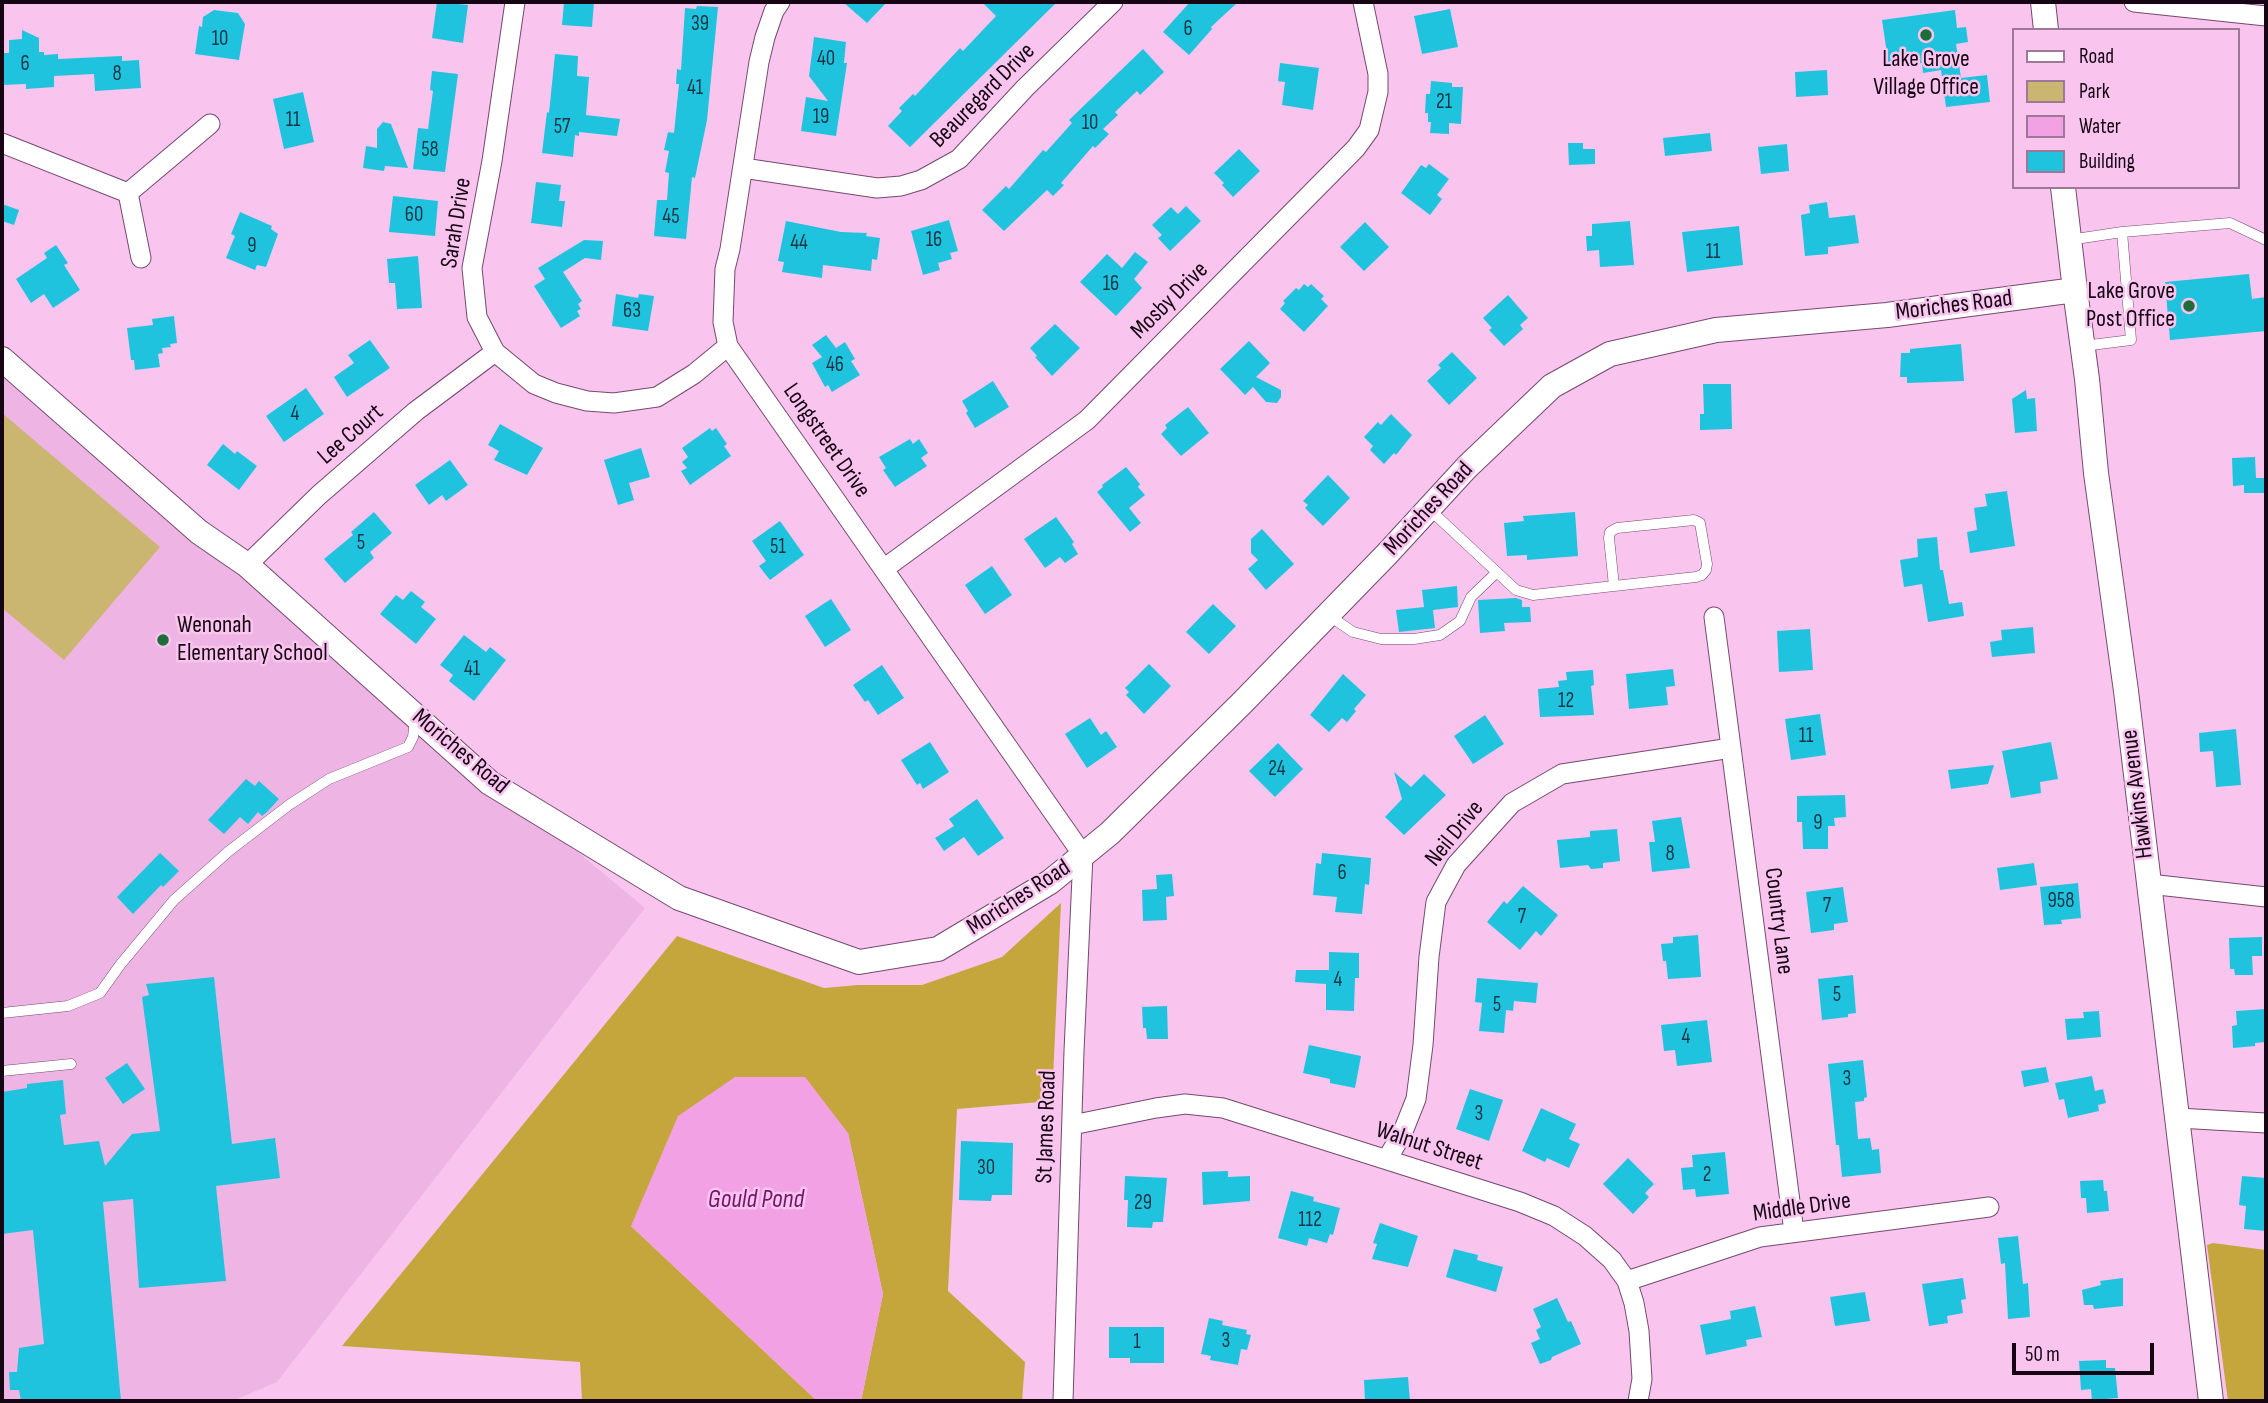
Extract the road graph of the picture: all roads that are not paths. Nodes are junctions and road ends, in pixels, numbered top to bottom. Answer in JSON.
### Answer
{"nodes":[{"id":1,"x":515,"y":2,"type":"edge"},
{"id":2,"x":780,"y":2,"type":"edge"},
{"id":3,"x":1113,"y":2,"type":"edge"},
{"id":4,"x":1363,"y":2,"type":"edge"},
{"id":5,"x":2043,"y":2,"type":"edge"},
{"id":6,"x":2134,"y":2,"type":"edge"},
{"id":7,"x":2266,"y":16,"type":"edge"},
{"id":8,"x":2046,"y":28,"type":"edge"},
{"id":9,"x":210,"y":124,"type":"dead end"},
{"id":10,"x":2,"y":143,"type":"edge"},
{"id":11,"x":743,"y":169,"type":"junction"},
{"id":12,"x":2063,"y":189,"type":"edge"},
{"id":13,"x":128,"y":193,"type":"junction"},
{"id":14,"x":2122,"y":232,"type":"junction"},
{"id":15,"x":2069,"y":240,"type":"junction"},
{"id":16,"x":2266,"y":240,"type":"edge"},
{"id":17,"x":141,"y":258,"type":"dead end"},
{"id":18,"x":2075,"y":290,"type":"junction"},
{"id":19,"x":729,"y":346,"type":"junction"},
{"id":20,"x":2083,"y":346,"type":"junction"},
{"id":21,"x":495,"y":352,"type":"junction"},
{"id":22,"x":2,"y":359,"type":"edge"},
{"id":23,"x":1429,"y":509,"type":"junction"},
{"id":24,"x":247,"y":565,"type":"junction"},
{"id":25,"x":885,"y":568,"type":"junction"},
{"id":26,"x":1497,"y":572,"type":"junction"},
{"id":27,"x":1614,"y":586,"type":"junction"},
{"id":28,"x":1328,"y":615,"type":"junction"},
{"id":29,"x":1714,"y":617,"type":"dead end"},
{"id":30,"x":416,"y":716,"type":"junction"},
{"id":31,"x":1731,"y":748,"type":"junction"},
{"id":32,"x":1083,"y":855,"type":"junction"},
{"id":33,"x":2149,"y":884,"type":"junction"},
{"id":34,"x":2266,"y":897,"type":"edge"},
{"id":35,"x":2,"y":1013,"type":"edge"},
{"id":36,"x":71,"y":1064,"type":"dead end"},
{"id":37,"x":2,"y":1071,"type":"edge"},
{"id":38,"x":2178,"y":1118,"type":"junction"},
{"id":39,"x":2266,"y":1123,"type":"edge"},
{"id":40,"x":1072,"y":1125,"type":"junction"},
{"id":41,"x":1387,"y":1159,"type":"junction"},
{"id":42,"x":1989,"y":1207,"type":"dead end"},
{"id":43,"x":1794,"y":1232,"type":"junction"},
{"id":44,"x":1627,"y":1281,"type":"junction"},
{"id":45,"x":1063,"y":1401,"type":"edge"},
{"id":46,"x":1638,"y":1401,"type":"edge"},
{"id":47,"x":2211,"y":1401,"type":"edge"}],
"edges":[{"from":1,"to":21,"type":"street","name":"Sarah Drive"},
{"from":2,"to":11,"type":"street","name":"Longstreet Drive"},
{"from":3,"to":11,"type":"street","name":"Beauregard Drive"},
{"from":4,"to":25,"type":"street","name":"Mosby Drive"},
{"from":5,"to":8,"type":"street"},
{"from":6,"to":7,"type":"street"},
{"from":9,"to":13,"type":"street"},
{"from":10,"to":13,"type":"street"},
{"from":11,"to":19,"type":"street","name":"Longstreet Drive"},
{"from":12,"to":15,"type":"street","name":"Hawkins Avenue"},
{"from":13,"to":17,"type":"street"},
{"from":14,"to":15,"type":"lane"},
{"from":14,"to":16,"type":"lane"},
{"from":14,"to":20,"type":"lane"},
{"from":15,"to":18,"type":"street","name":"Hawkins Avenue"},
{"from":18,"to":20,"type":"street","name":"Hawkins Avenue"},
{"from":18,"to":23,"type":"street","name":"Moriches Road"},
{"from":19,"to":21,"type":"street","name":"Sarah Drive"},
{"from":19,"to":25,"type":"street","name":"Longstreet Drive"},
{"from":20,"to":33,"type":"street","name":"Hawkins Avenue"},
{"from":21,"to":24,"type":"street","name":"Lee Court"},
{"from":22,"to":24,"type":"street","name":"Moriches Road"},
{"from":23,"to":26,"type":"lane"},
{"from":23,"to":28,"type":"street","name":"Moriches Road"},
{"from":24,"to":30,"type":"street","name":"Moriches Road"},
{"from":25,"to":32,"type":"street","name":"Longstreet Drive"},
{"from":26,"to":27,"type":"lane"},
{"from":26,"to":28,"type":"lane"},
{"from":27,"to":27,"type":"lane"},
{"from":28,"to":32,"type":"street","name":"Moriches Road"},
{"from":29,"to":31,"type":"street","name":"Country Lane"},
{"from":30,"to":32,"type":"street","name":"Moriches Road"},
{"from":30,"to":35,"type":"lane"},
{"from":31,"to":41,"type":"street","name":"Neil Drive"},
{"from":31,"to":43,"type":"street","name":"Country Lane"},
{"from":32,"to":40,"type":"street","name":"St James Road"},
{"from":33,"to":34,"type":"street"},
{"from":33,"to":38,"type":"street","name":"Hawkins Avenue"},
{"from":36,"to":37,"type":"lane"},
{"from":38,"to":39,"type":"street"},
{"from":38,"to":47,"type":"street","name":"Hawkins Avenue"},
{"from":40,"to":41,"type":"street","name":"Walnut Street"},
{"from":40,"to":45,"type":"street","name":"St James Road"},
{"from":41,"to":44,"type":"street","name":"Walnut Street"},
{"from":42,"to":43,"type":"street","name":"Middle Drive"},
{"from":43,"to":44,"type":"street","name":"Middle Drive"},
{"from":44,"to":46,"type":"street","name":"Walnut Street"}]}
